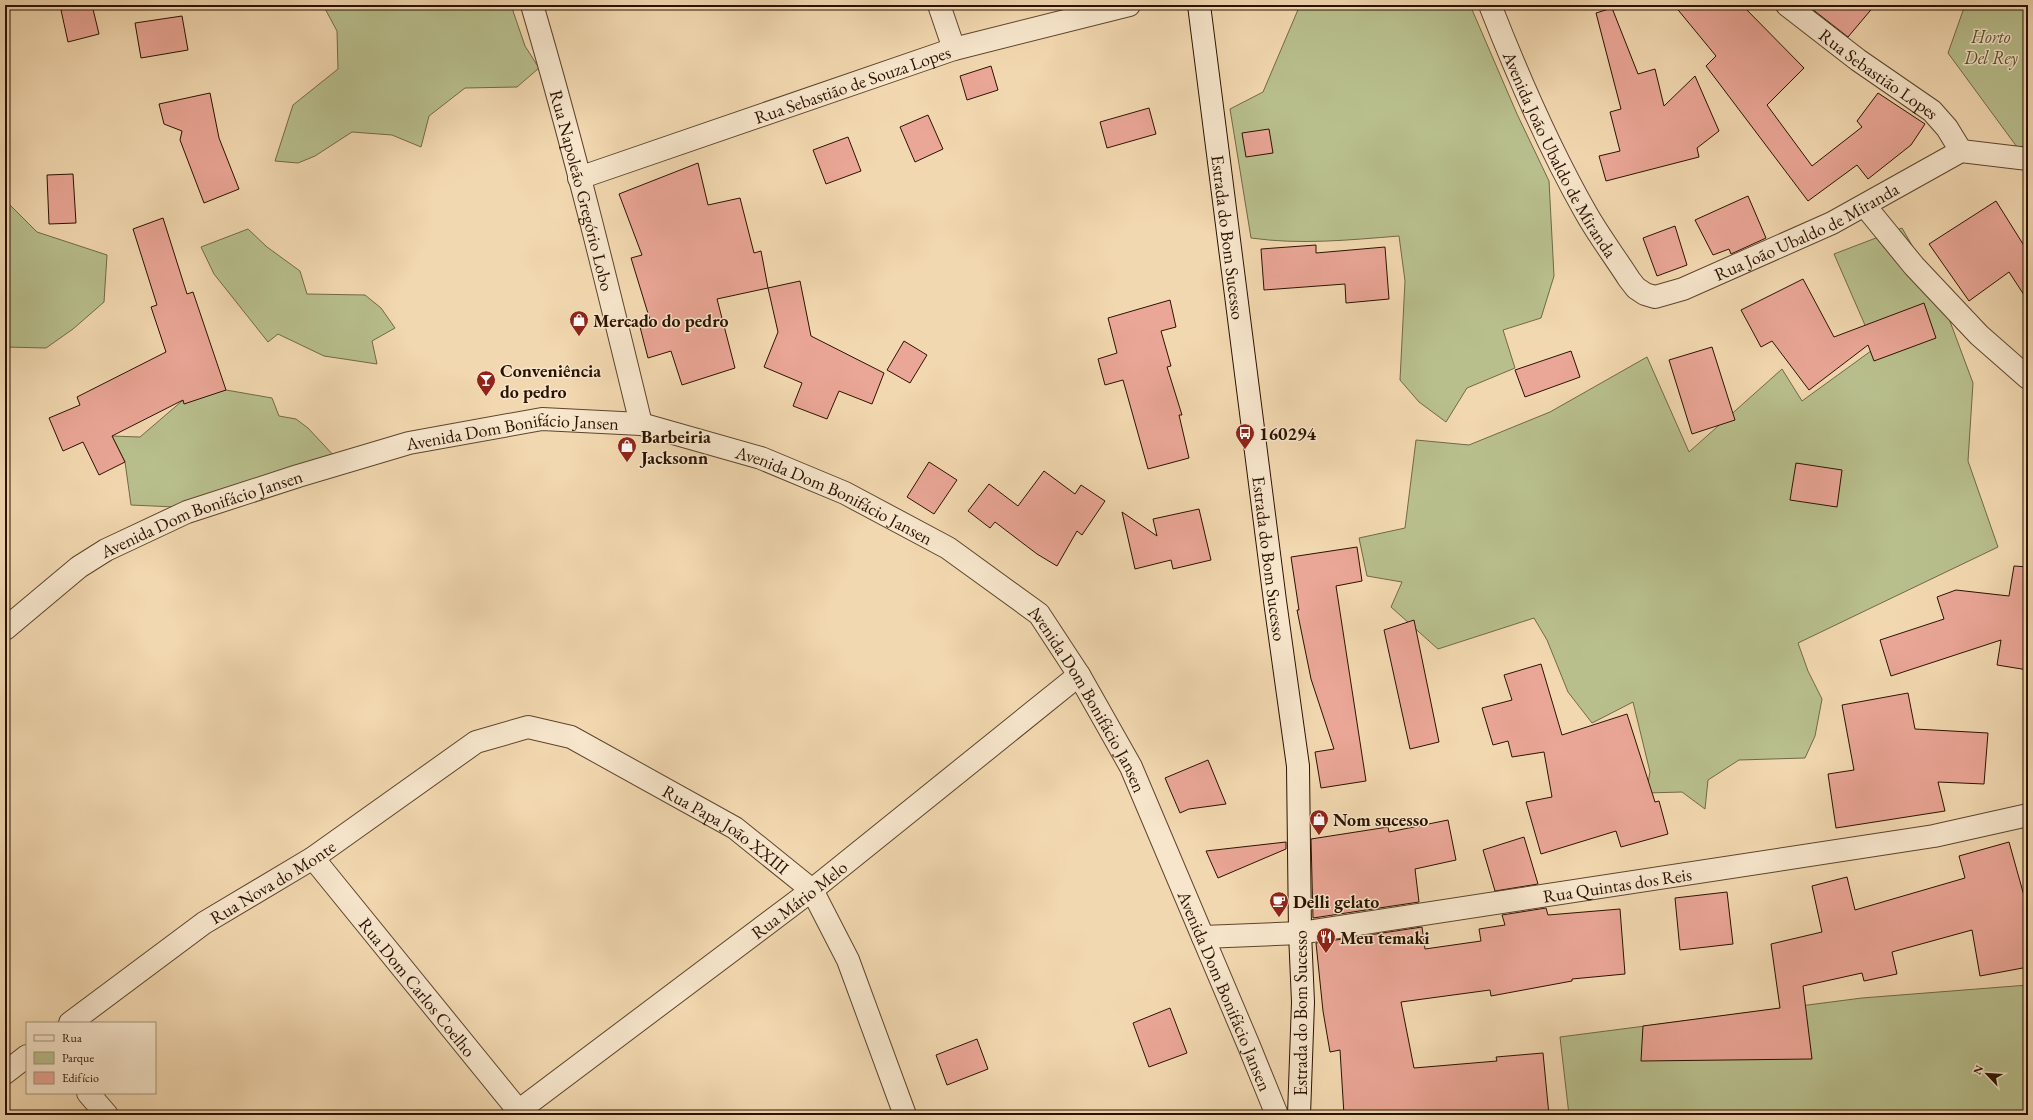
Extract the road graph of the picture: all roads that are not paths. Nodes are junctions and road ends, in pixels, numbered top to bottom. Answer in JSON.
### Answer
{"nodes":[{"id":1,"x":532,"y":5,"type":"edge"},
{"id":2,"x":939,"y":5,"type":"edge"},
{"id":3,"x":1129,"y":5,"type":"edge"},
{"id":4,"x":1199,"y":5,"type":"edge"},
{"id":5,"x":1490,"y":5,"type":"edge"},
{"id":6,"x":1788,"y":5,"type":"edge"},
{"id":7,"x":954,"y":49,"type":"junction"},
{"id":8,"x":1961,"y":150,"type":"junction"},
{"id":9,"x":2028,"y":160,"type":"edge"},
{"id":10,"x":579,"y":178,"type":"junction"},
{"id":11,"x":1866,"y":206,"type":"junction"},
{"id":12,"x":1646,"y":294,"type":"joint"},
{"id":13,"x":2028,"y":378,"type":"edge"},
{"id":14,"x":641,"y":424,"type":"junction"},
{"id":15,"x":5,"y":628,"type":"edge"},
{"id":16,"x":1079,"y":675,"type":"junction"},
{"id":17,"x":476,"y":742,"type":"joint"},
{"id":18,"x":2028,"y":816,"type":"edge"},
{"id":19,"x":313,"y":858,"type":"junction"},
{"id":20,"x":812,"y":890,"type":"junction"},
{"id":21,"x":1300,"y":933,"type":"junction"},
{"id":22,"x":1204,"y":937,"type":"junction"},
{"id":23,"x":71,"y":1022,"type":"edge"},
{"id":24,"x":26,"y":1057,"type":"edge"},
{"id":25,"x":5,"y":1073,"type":"edge"},
{"id":26,"x":89,"y":1094,"type":"edge"},
{"id":27,"x":518,"y":1113,"type":"edge"},
{"id":28,"x":107,"y":1115,"type":"edge"},
{"id":29,"x":905,"y":1115,"type":"edge"},
{"id":30,"x":1277,"y":1115,"type":"edge"},
{"id":31,"x":1299,"y":1115,"type":"edge"}],
"edges":[{"from":1,"to":10,"type":"street","name":"Rua Napoleão Gregório Lobo"},
{"from":2,"to":7,"type":"street"},
{"from":3,"to":7,"type":"street","name":"Rua Sebastião de Souza Lopes"},
{"from":4,"to":21,"type":"street","name":"Estrada do Bom Sucesso"},
{"from":5,"to":12,"type":"street","name":"Avenida João Ubaldo de Miranda"},
{"from":6,"to":8,"type":"street","name":"Rua Sebastião Lopes"},
{"from":7,"to":10,"type":"street","name":"Rua Sebastião de Souza Lopes"},
{"from":8,"to":9,"type":"street"},
{"from":8,"to":11,"type":"street","name":"Rua João Ubaldo de Miranda"},
{"from":10,"to":14,"type":"street","name":"Rua Napoleão Gregório Lobo"},
{"from":11,"to":12,"type":"street","name":"Rua João Ubaldo de Miranda"},
{"from":11,"to":13,"type":"street"},
{"from":14,"to":15,"type":"street","name":"Avenida Dom Bonifácio Jansen"},
{"from":14,"to":16,"type":"street","name":"Avenida Dom Bonifácio Jansen"},
{"from":16,"to":20,"type":"street","name":"Rua Mário Melo"},
{"from":16,"to":22,"type":"street","name":"Avenida Dom Bonifácio Jansen"},
{"from":17,"to":19,"type":"street","name":"Rua Nova do Monte"},
{"from":17,"to":20,"type":"street","name":"Rua Papa João XXIII"},
{"from":18,"to":21,"type":"street","name":"Rua Quintas dos Reis"},
{"from":19,"to":23,"type":"street","name":"Rua Nova do Monte"},
{"from":19,"to":27,"type":"street","name":"Rua Dom Carlos Coelho"},
{"from":20,"to":27,"type":"street","name":"Rua Mário Melo"},
{"from":20,"to":29,"type":"street","name":"Rua Papa João XXIII"},
{"from":21,"to":22,"type":"street","name":"Rua Quintas dos Reis"},
{"from":21,"to":31,"type":"street","name":"Estrada do Bom Sucesso"},
{"from":22,"to":30,"type":"street","name":"Avenida Dom Bonifácio Jansen"},
{"from":24,"to":25,"type":"street"},
{"from":26,"to":28,"type":"street"}]}
